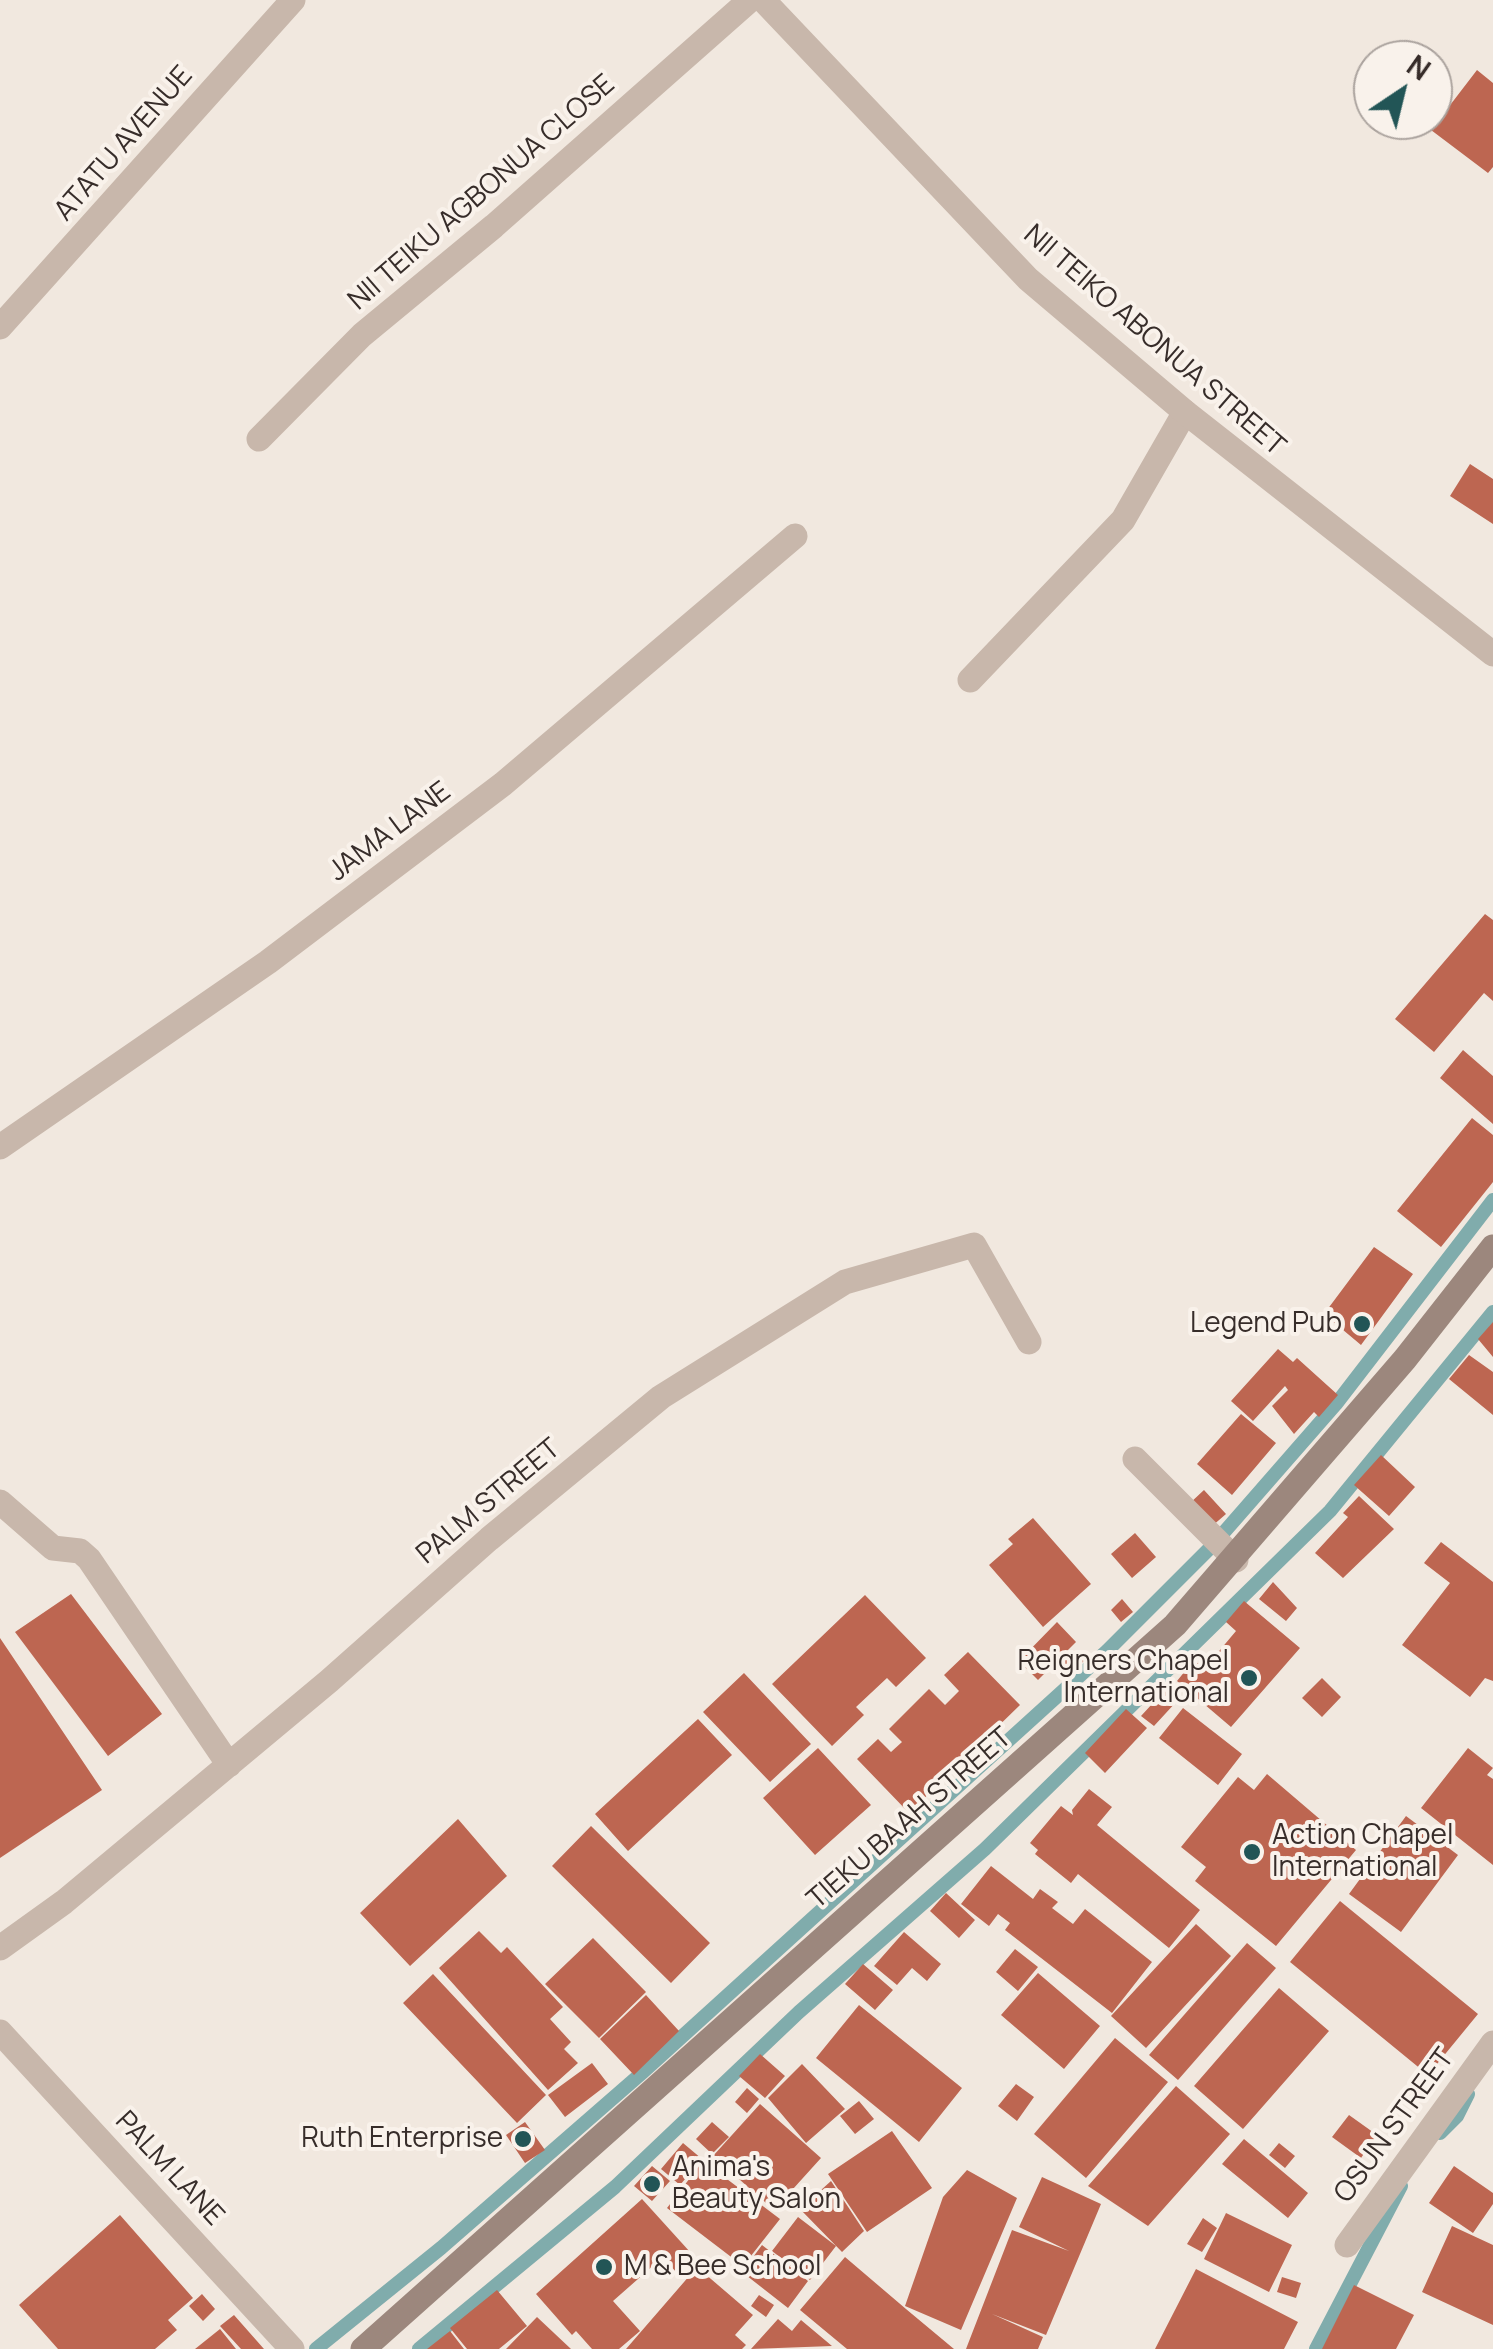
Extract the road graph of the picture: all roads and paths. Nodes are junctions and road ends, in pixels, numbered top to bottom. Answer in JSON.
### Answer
{"nodes":[{"id":1,"x":293,"y":0,"type":"edge"},
{"id":2,"x":750,"y":0,"type":"edge"},
{"id":3,"x":763,"y":0,"type":"edge"},
{"id":4,"x":0,"y":327,"type":"edge"},
{"id":5,"x":1185,"y":412,"type":"junction"},
{"id":6,"x":259,"y":439,"type":"dead end"},
{"id":7,"x":795,"y":536,"type":"dead end"},
{"id":8,"x":1493,"y":654,"type":"edge"},
{"id":9,"x":970,"y":680,"type":"dead end"},
{"id":10,"x":0,"y":1147,"type":"edge"},
{"id":11,"x":1493,"y":1247,"type":"edge"},
{"id":12,"x":1029,"y":1342,"type":"dead end"},
{"id":13,"x":1135,"y":1459,"type":"dead end"},
{"id":14,"x":0,"y":1502,"type":"edge"},
{"id":15,"x":1236,"y":1560,"type":"junction"},
{"id":16,"x":229,"y":1765,"type":"junction"},
{"id":17,"x":0,"y":1948,"type":"edge"},
{"id":18,"x":0,"y":2032,"type":"edge"},
{"id":19,"x":1493,"y":2042,"type":"edge"},
{"id":20,"x":1348,"y":2245,"type":"dead end"},
{"id":21,"x":292,"y":2349,"type":"edge"},
{"id":22,"x":364,"y":2349,"type":"edge"}],
"edges":[{"from":1,"to":4,"type":"street","name":"ATATU AVENUE"},
{"from":2,"to":6,"type":"street","name":"NII TEIKU AGBONUA CLOSE"},
{"from":3,"to":5,"type":"street","name":"NII TEIKO ABONUA STREET"},
{"from":5,"to":8,"type":"street","name":"NII TEIKO ABONUA STREET"},
{"from":5,"to":9,"type":"street"},
{"from":7,"to":10,"type":"street","name":"JAMA LANE"},
{"from":11,"to":15,"type":"street","name":"TIEKU BAAH STREET"},
{"from":12,"to":16,"type":"street","name":"PALM STREET"},
{"from":13,"to":15,"type":"street"},
{"from":14,"to":16,"type":"street"},
{"from":15,"to":22,"type":"street","name":"TIEKU BAAH STREET"},
{"from":16,"to":17,"type":"street","name":"PALM STREET"},
{"from":18,"to":21,"type":"street","name":"PALM LANE"},
{"from":19,"to":20,"type":"street","name":"OSUN STREET"}]}
